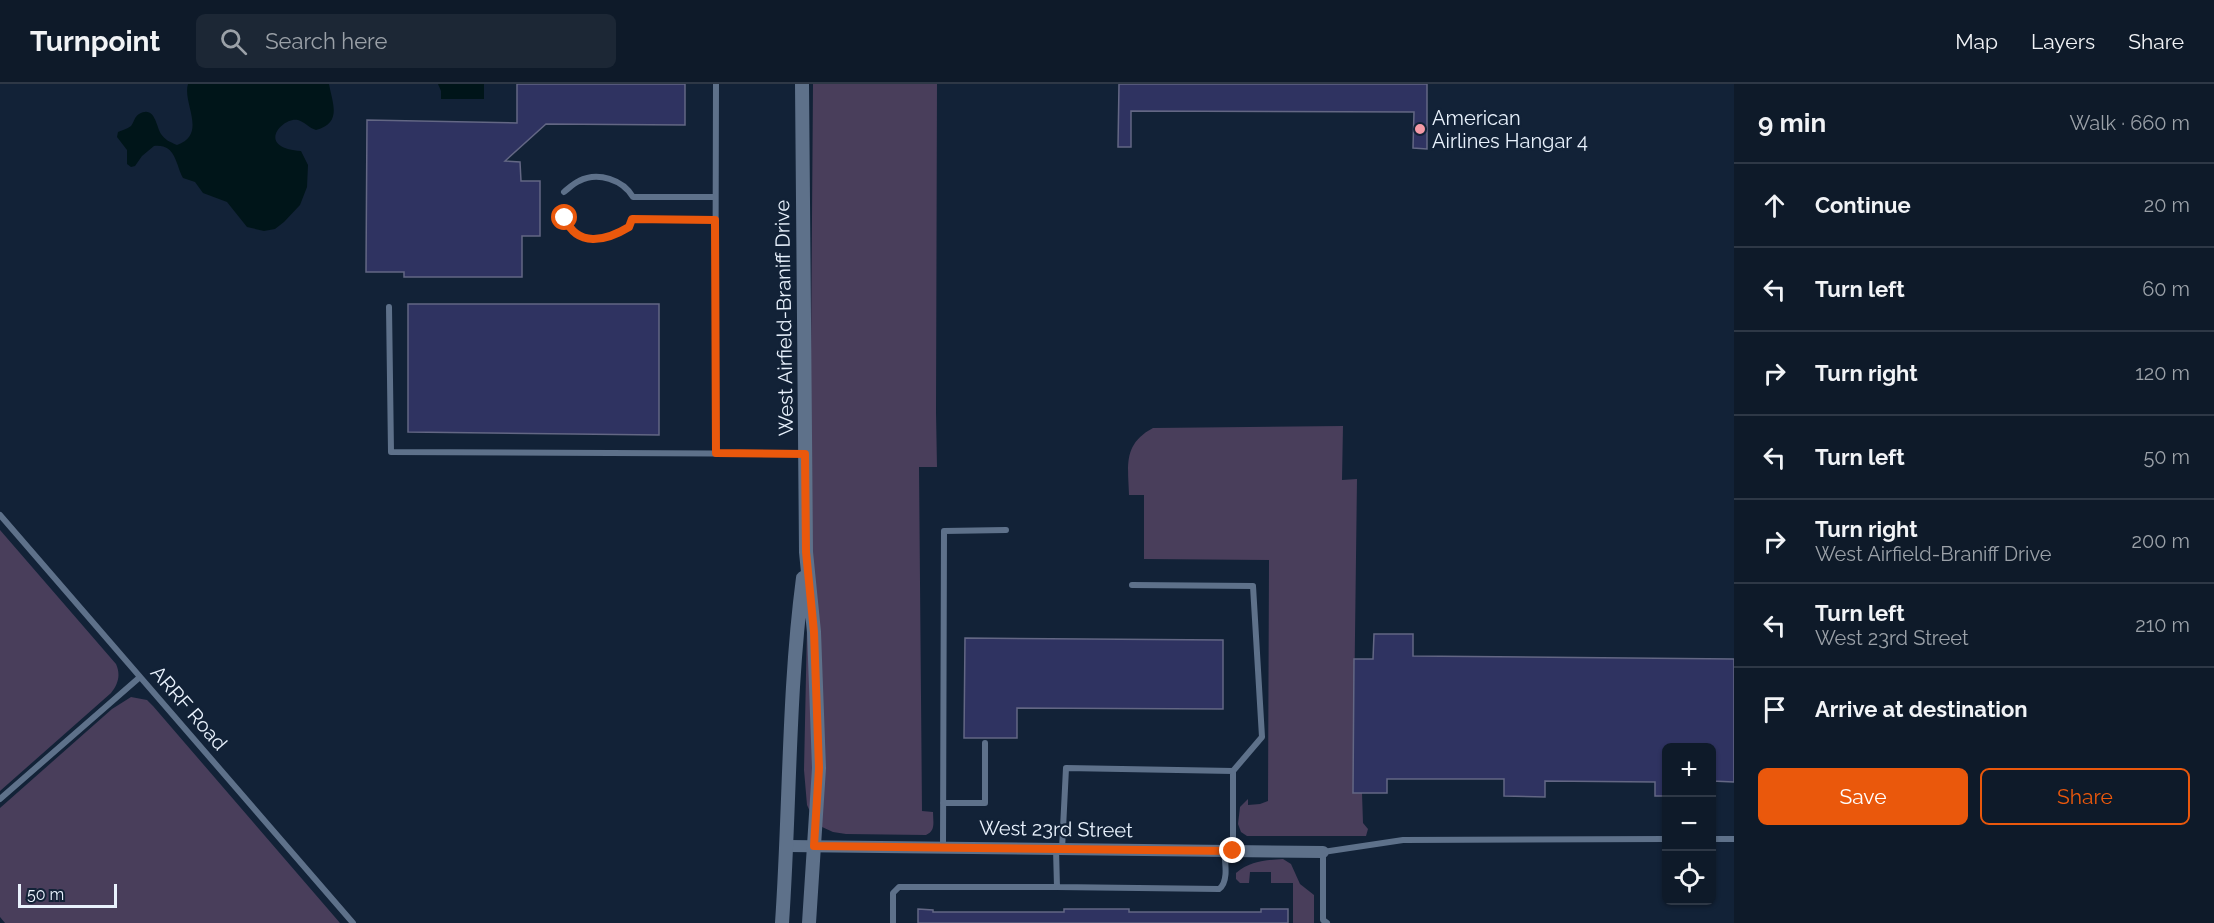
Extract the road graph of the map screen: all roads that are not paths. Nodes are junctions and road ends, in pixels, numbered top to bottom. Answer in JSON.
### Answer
{"nodes":[{"id":1,"x":717,"y":84,"type":"edge"},
{"id":2,"x":802,"y":84,"type":"edge"},
{"id":3,"x":564,"y":192,"type":"dead end"},
{"id":4,"x":715,"y":196,"type":"junction"},
{"id":5,"x":565,"y":218,"type":"dead end"},
{"id":6,"x":715,"y":220,"type":"junction"},
{"id":7,"x":389,"y":307,"type":"dead end"},
{"id":8,"x":716,"y":453,"type":"junction"},
{"id":9,"x":805,"y":454,"type":"junction"},
{"id":10,"x":0,"y":515,"type":"edge"},
{"id":11,"x":1006,"y":531,"type":"dead end"},
{"id":12,"x":806,"y":552,"type":"junction"},
{"id":13,"x":1132,"y":585,"type":"dead end"},
{"id":14,"x":140,"y":677,"type":"junction"},
{"id":15,"x":985,"y":743,"type":"dead end"},
{"id":16,"x":1233,"y":771,"type":"junction"},
{"id":17,"x":0,"y":799,"type":"edge"},
{"id":18,"x":943,"y":803,"type":"junction"},
{"id":19,"x":1662,"y":839,"type":"edge"},
{"id":20,"x":1716,"y":839,"type":"edge"},
{"id":21,"x":1734,"y":839,"type":"edge"},
{"id":22,"x":788,"y":846,"type":"junction"},
{"id":23,"x":814,"y":846,"type":"junction"},
{"id":24,"x":943,"y":848,"type":"junction"},
{"id":25,"x":1059,"y":849,"type":"junction"},
{"id":26,"x":1229,"y":851,"type":"junction"},
{"id":27,"x":1323,"y":852,"type":"junction"},
{"id":28,"x":1057,"y":887,"type":"junction"},
{"id":29,"x":353,"y":923,"type":"edge"},
{"id":30,"x":782,"y":923,"type":"edge"},
{"id":31,"x":809,"y":923,"type":"edge"},
{"id":32,"x":893,"y":923,"type":"edge"},
{"id":33,"x":1327,"y":923,"type":"edge"}],
"edges":[{"from":1,"to":4,"type":"lane"},
{"from":2,"to":9,"type":"street","name":"West Airfield-Braniff Drive"},
{"from":3,"to":4,"type":"lane"},
{"from":4,"to":6,"type":"lane"},
{"from":5,"to":6,"type":"lane"},
{"from":6,"to":8,"type":"lane"},
{"from":7,"to":8,"type":"lane"},
{"from":8,"to":9,"type":"lane"},
{"from":9,"to":12,"type":"street","name":"West Airfield-Braniff Drive"},
{"from":10,"to":14,"type":"lane","name":"ARRF Road"},
{"from":11,"to":18,"type":"lane"},
{"from":12,"to":22,"type":"street","name":"West Airfield-Braniff Drive"},
{"from":12,"to":23,"type":"street","name":"West Airfield-Braniff Drive"},
{"from":13,"to":16,"type":"lane"},
{"from":14,"to":17,"type":"lane"},
{"from":14,"to":29,"type":"lane","name":"ARRF Road"},
{"from":15,"to":18,"type":"lane"},
{"from":16,"to":25,"type":"lane"},
{"from":16,"to":26,"type":"lane"},
{"from":18,"to":24,"type":"lane"},
{"from":19,"to":27,"type":"lane"},
{"from":20,"to":21,"type":"lane"},
{"from":22,"to":23,"type":"street","name":"West 23rd Street"},
{"from":22,"to":30,"type":"street","name":"West Airfield-Braniff Drive"},
{"from":23,"to":24,"type":"street","name":"West 23rd Street"},
{"from":23,"to":31,"type":"street","name":"West Airfield-Braniff Drive"},
{"from":24,"to":25,"type":"street","name":"West 23rd Street"},
{"from":25,"to":26,"type":"street","name":"West 23rd Street"},
{"from":25,"to":28,"type":"lane"},
{"from":26,"to":27,"type":"street","name":"West 23rd Street"},
{"from":26,"to":28,"type":"lane"},
{"from":27,"to":33,"type":"lane"},
{"from":28,"to":32,"type":"lane"}]}
